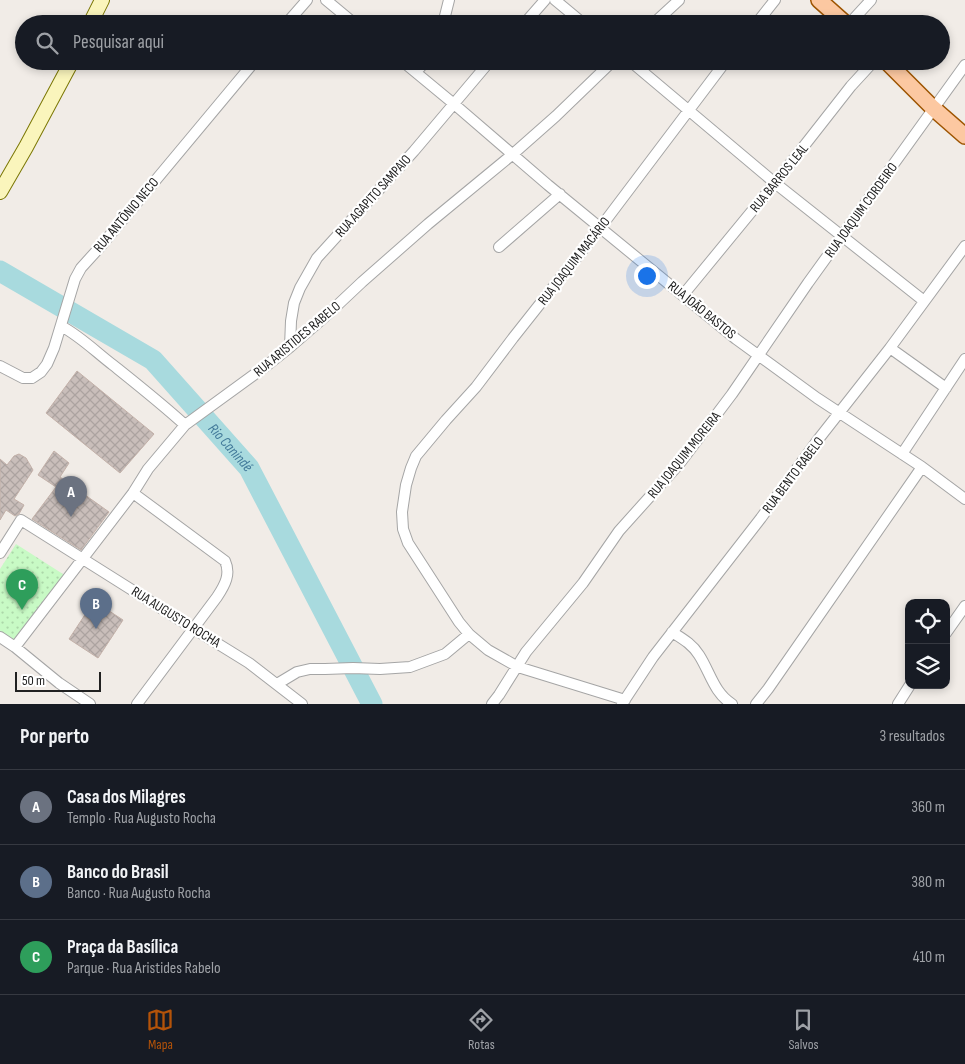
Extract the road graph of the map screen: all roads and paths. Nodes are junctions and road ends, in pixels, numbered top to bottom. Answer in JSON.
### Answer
{"nodes":[{"id":1,"x":102,"y":0,"type":"edge"},
{"id":2,"x":307,"y":0,"type":"edge"},
{"id":3,"x":326,"y":0,"type":"edge"},
{"id":4,"x":449,"y":0,"type":"edge"},
{"id":5,"x":545,"y":0,"type":"edge"},
{"id":6,"x":555,"y":0,"type":"edge"},
{"id":7,"x":680,"y":0,"type":"edge"},
{"id":8,"x":775,"y":0,"type":"edge"},
{"id":9,"x":819,"y":0,"type":"edge"},
{"id":10,"x":871,"y":0,"type":"edge"},
{"id":11,"x":94,"y":15,"type":"edge"},
{"id":12,"x":294,"y":15,"type":"edge"},
{"id":13,"x":344,"y":15,"type":"edge"},
{"id":14,"x":445,"y":15,"type":"edge"},
{"id":15,"x":532,"y":15,"type":"edge"},
{"id":16,"x":573,"y":15,"type":"edge"},
{"id":17,"x":663,"y":15,"type":"edge"},
{"id":18,"x":763,"y":15,"type":"edge"},
{"id":19,"x":836,"y":15,"type":"edge"},
{"id":20,"x":856,"y":15,"type":"edge"},
{"id":21,"x":965,"y":65,"type":"edge"},
{"id":22,"x":67,"y":70,"type":"edge"},
{"id":23,"x":247,"y":70,"type":"edge"},
{"id":24,"x":413,"y":70,"type":"edge"},
{"id":25,"x":482,"y":70,"type":"edge"},
{"id":26,"x":603,"y":70,"type":"edge"},
{"id":27,"x":641,"y":70,"type":"edge"},
{"id":28,"x":719,"y":70,"type":"edge"},
{"id":29,"x":866,"y":70,"type":"edge"},
{"id":30,"x":895,"y":70,"type":"edge"},
{"id":31,"x":416,"y":72,"type":"joint"},
{"id":32,"x":454,"y":104,"type":"junction"},
{"id":33,"x":934,"y":108,"type":"junction"},
{"id":34,"x":689,"y":111,"type":"junction"},
{"id":35,"x":965,"y":136,"type":"edge"},
{"id":36,"x":512,"y":154,"type":"junction"},
{"id":37,"x":775,"y":183,"type":"junction"},
{"id":38,"x":0,"y":192,"type":"edge"},
{"id":39,"x":560,"y":194,"type":"junction"},
{"id":40,"x":600,"y":228,"type":"junction"},
{"id":41,"x":842,"y":236,"type":"junction"},
{"id":42,"x":965,"y":246,"type":"edge"},
{"id":43,"x":499,"y":247,"type":"dead end"},
{"id":44,"x":683,"y":295,"type":"junction"},
{"id":45,"x":924,"y":301,"type":"junction"},
{"id":46,"x":62,"y":322,"type":"junction"},
{"id":47,"x":290,"y":347,"type":"junction"},
{"id":48,"x":890,"y":348,"type":"junction"},
{"id":49,"x":758,"y":356,"type":"junction"},
{"id":50,"x":965,"y":359,"type":"edge"},
{"id":51,"x":0,"y":366,"type":"edge"},
{"id":52,"x":946,"y":388,"type":"junction"},
{"id":53,"x":839,"y":413,"type":"junction"},
{"id":54,"x":185,"y":424,"type":"junction"},
{"id":55,"x":902,"y":454,"type":"junction"},
{"id":56,"x":922,"y":467,"type":"junction"},
{"id":57,"x":133,"y":492,"type":"junction"},
{"id":58,"x":964,"y":496,"type":"edge"},
{"id":59,"x":0,"y":553,"type":"edge"},
{"id":60,"x":83,"y":559,"type":"junction"},
{"id":61,"x":965,"y":606,"type":"edge"},
{"id":62,"x":950,"y":627,"type":"edge"},
{"id":63,"x":194,"y":630,"type":"junction"},
{"id":64,"x":672,"y":632,"type":"junction"},
{"id":65,"x":469,"y":634,"type":"junction"},
{"id":66,"x":0,"y":637,"type":"edge"},
{"id":67,"x":15,"y":647,"type":"junction"},
{"id":68,"x":518,"y":667,"type":"junction"},
{"id":69,"x":277,"y":684,"type":"junction"},
{"id":70,"x":907,"y":689,"type":"edge"},
{"id":71,"x":624,"y":702,"type":"edge"},
{"id":72,"x":90,"y":704,"type":"edge"},
{"id":73,"x":137,"y":704,"type":"edge"},
{"id":74,"x":302,"y":704,"type":"edge"},
{"id":75,"x":492,"y":704,"type":"edge"},
{"id":76,"x":732,"y":704,"type":"edge"},
{"id":77,"x":756,"y":704,"type":"edge"},
{"id":78,"x":898,"y":704,"type":"edge"}],
"edges":[{"from":1,"to":11,"type":"main road"},
{"from":2,"to":12,"type":"street"},
{"from":3,"to":13,"type":"street"},
{"from":4,"to":14,"type":"street"},
{"from":5,"to":15,"type":"street"},
{"from":6,"to":16,"type":"street"},
{"from":7,"to":17,"type":"street"},
{"from":8,"to":18,"type":"street"},
{"from":9,"to":19,"type":"main road"},
{"from":10,"to":20,"type":"street"},
{"from":21,"to":33,"type":"street","name":"RUA JOAQUIM CORDEIRO"},
{"from":22,"to":38,"type":"main road"},
{"from":23,"to":46,"type":"street","name":"RUA ANTÔNIO NECO"},
{"from":24,"to":31,"type":"street","name":"RUA JOÃO BASTOS"},
{"from":25,"to":32,"type":"street","name":"RUA AGAPITO SAMPAIO"},
{"from":26,"to":36,"type":"street","name":"RUA ARISTIDES RABELO"},
{"from":27,"to":34,"type":"street"},
{"from":28,"to":34,"type":"street","name":"RUA JOAQUIM MACÁRIO"},
{"from":29,"to":37,"type":"street","name":"RUA BARROS LEAL"},
{"from":30,"to":33,"type":"main road"},
{"from":31,"to":32,"type":"street","name":"RUA JOÃO BASTOS"},
{"from":32,"to":36,"type":"street","name":"RUA JOÃO BASTOS"},
{"from":32,"to":47,"type":"street","name":"RUA AGAPITO SAMPAIO"},
{"from":33,"to":35,"type":"main road"},
{"from":33,"to":41,"type":"street","name":"RUA JOAQUIM CORDEIRO"},
{"from":34,"to":37,"type":"street"},
{"from":34,"to":40,"type":"street","name":"RUA JOAQUIM MACÁRIO"},
{"from":36,"to":39,"type":"street","name":"RUA JOÃO BASTOS"},
{"from":36,"to":47,"type":"street","name":"RUA ARISTIDES RABELO"},
{"from":37,"to":41,"type":"street"},
{"from":37,"to":44,"type":"street","name":"RUA BARROS LEAL"},
{"from":39,"to":40,"type":"street","name":"RUA JOÃO BASTOS"},
{"from":39,"to":43,"type":"street"},
{"from":40,"to":44,"type":"street","name":"RUA JOÃO BASTOS"},
{"from":40,"to":65,"type":"street","name":"RUA JOAQUIM MACÁRIO"},
{"from":41,"to":45,"type":"street"},
{"from":41,"to":49,"type":"street","name":"RUA JOAQUIM CORDEIRO"},
{"from":42,"to":45,"type":"street","name":"RUA BENTO RABELO"},
{"from":44,"to":49,"type":"street","name":"RUA JOÃO BASTOS"},
{"from":45,"to":48,"type":"street","name":"RUA BENTO RABELO"},
{"from":46,"to":51,"type":"street","name":"RUA ANTÔNIO NECO"},
{"from":46,"to":54,"type":"street"},
{"from":47,"to":54,"type":"street","name":"RUA ARISTIDES RABELO"},
{"from":48,"to":52,"type":"street"},
{"from":48,"to":53,"type":"street","name":"RUA BENTO RABELO"},
{"from":49,"to":53,"type":"street","name":"RUA JOÃO BASTOS"},
{"from":49,"to":68,"type":"street","name":"RUA JOAQUIM MOREIRA"},
{"from":50,"to":52,"type":"street"},
{"from":52,"to":55,"type":"street"},
{"from":53,"to":55,"type":"street","name":"RUA JOÃO BASTOS"},
{"from":53,"to":64,"type":"street","name":"RUA BENTO RABELO"},
{"from":54,"to":57,"type":"street","name":"RUA ARISTIDES RABELO"},
{"from":55,"to":56,"type":"street","name":"RUA JOÃO BASTOS"},
{"from":56,"to":58,"type":"street","name":"RUA JOÃO BASTOS"},
{"from":56,"to":77,"type":"street"},
{"from":57,"to":60,"type":"street","name":"RUA ARISTIDES RABELO"},
{"from":57,"to":63,"type":"street"},
{"from":59,"to":60,"type":"street","name":"RUA AUGUSTO ROCHA"},
{"from":60,"to":63,"type":"street","name":"RUA AUGUSTO ROCHA"},
{"from":60,"to":67,"type":"street","name":"RUA ARISTIDES RABELO"},
{"from":61,"to":62,"type":"street"},
{"from":63,"to":69,"type":"street","name":"RUA AUGUSTO ROCHA"},
{"from":63,"to":73,"type":"street"},
{"from":64,"to":71,"type":"street","name":"RUA BENTO RABELO"},
{"from":64,"to":76,"type":"street"},
{"from":65,"to":68,"type":"street"},
{"from":65,"to":69,"type":"street"},
{"from":66,"to":67,"type":"street"},
{"from":67,"to":72,"type":"street"},
{"from":68,"to":71,"type":"street"},
{"from":68,"to":75,"type":"street","name":"RUA JOAQUIM MOREIRA"},
{"from":69,"to":74,"type":"street","name":"RUA AUGUSTO ROCHA"},
{"from":70,"to":78,"type":"street"}]}
